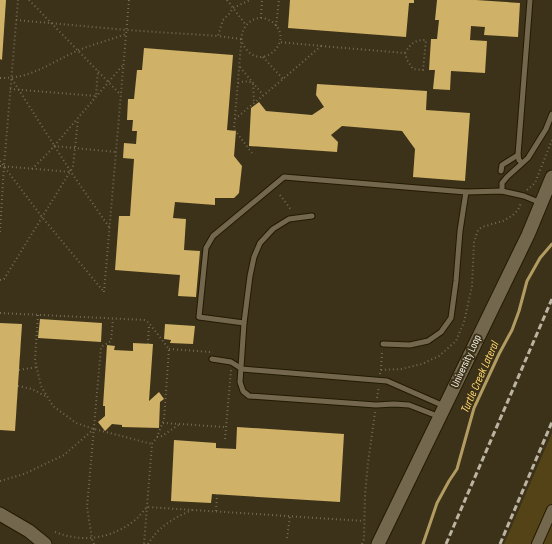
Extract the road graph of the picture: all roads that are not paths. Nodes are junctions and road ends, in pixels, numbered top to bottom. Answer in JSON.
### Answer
{"nodes":[{"id":1,"x":530,"y":0,"type":"edge"},
{"id":2,"x":552,"y":114,"type":"edge"},
{"id":3,"x":518,"y":156,"type":"junction"},
{"id":4,"x":522,"y":162,"type":"junction"},
{"id":5,"x":501,"y":171,"type":"dead end"},
{"id":6,"x":552,"y":177,"type":"edge"},
{"id":7,"x":502,"y":191,"type":"junction"},
{"id":8,"x":466,"y":192,"type":"junction"},
{"id":9,"x":541,"y":203,"type":"junction"},
{"id":10,"x":312,"y":216,"type":"dead end"},
{"id":11,"x":244,"y":323,"type":"junction"},
{"id":12,"x":383,"y":344,"type":"road end"},
{"id":13,"x":212,"y":359,"type":"dead end"},
{"id":14,"x":242,"y":369,"type":"junction"},
{"id":15,"x":442,"y":412,"type":"junction"},
{"id":16,"x":552,"y":510,"type":"edge"},
{"id":17,"x":0,"y":514,"type":"edge"},
{"id":18,"x":45,"y":544,"type":"edge"},
{"id":19,"x":378,"y":544,"type":"edge"},
{"id":20,"x":537,"y":544,"type":"edge"}],
"edges":[{"from":1,"to":3,"type":"lane"},
{"from":2,"to":4,"type":"lane"},
{"from":3,"to":4,"type":"lane"},
{"from":3,"to":5,"type":"lane"},
{"from":4,"to":7,"type":"lane"},
{"from":6,"to":9,"type":"street","name":"University Loop"},
{"from":7,"to":8,"type":"lane"},
{"from":7,"to":9,"type":"lane"},
{"from":8,"to":11,"type":"lane"},
{"from":8,"to":12,"type":"lane"},
{"from":9,"to":15,"type":"street","name":"University Loop"},
{"from":10,"to":11,"type":"lane"},
{"from":11,"to":14,"type":"lane"},
{"from":13,"to":14,"type":"lane"},
{"from":14,"to":15,"type":"lane"},
{"from":14,"to":15,"type":"lane"},
{"from":15,"to":19,"type":"street","name":"University Loop"},
{"from":16,"to":20,"type":"street"},
{"from":17,"to":18,"type":"street"}]}
